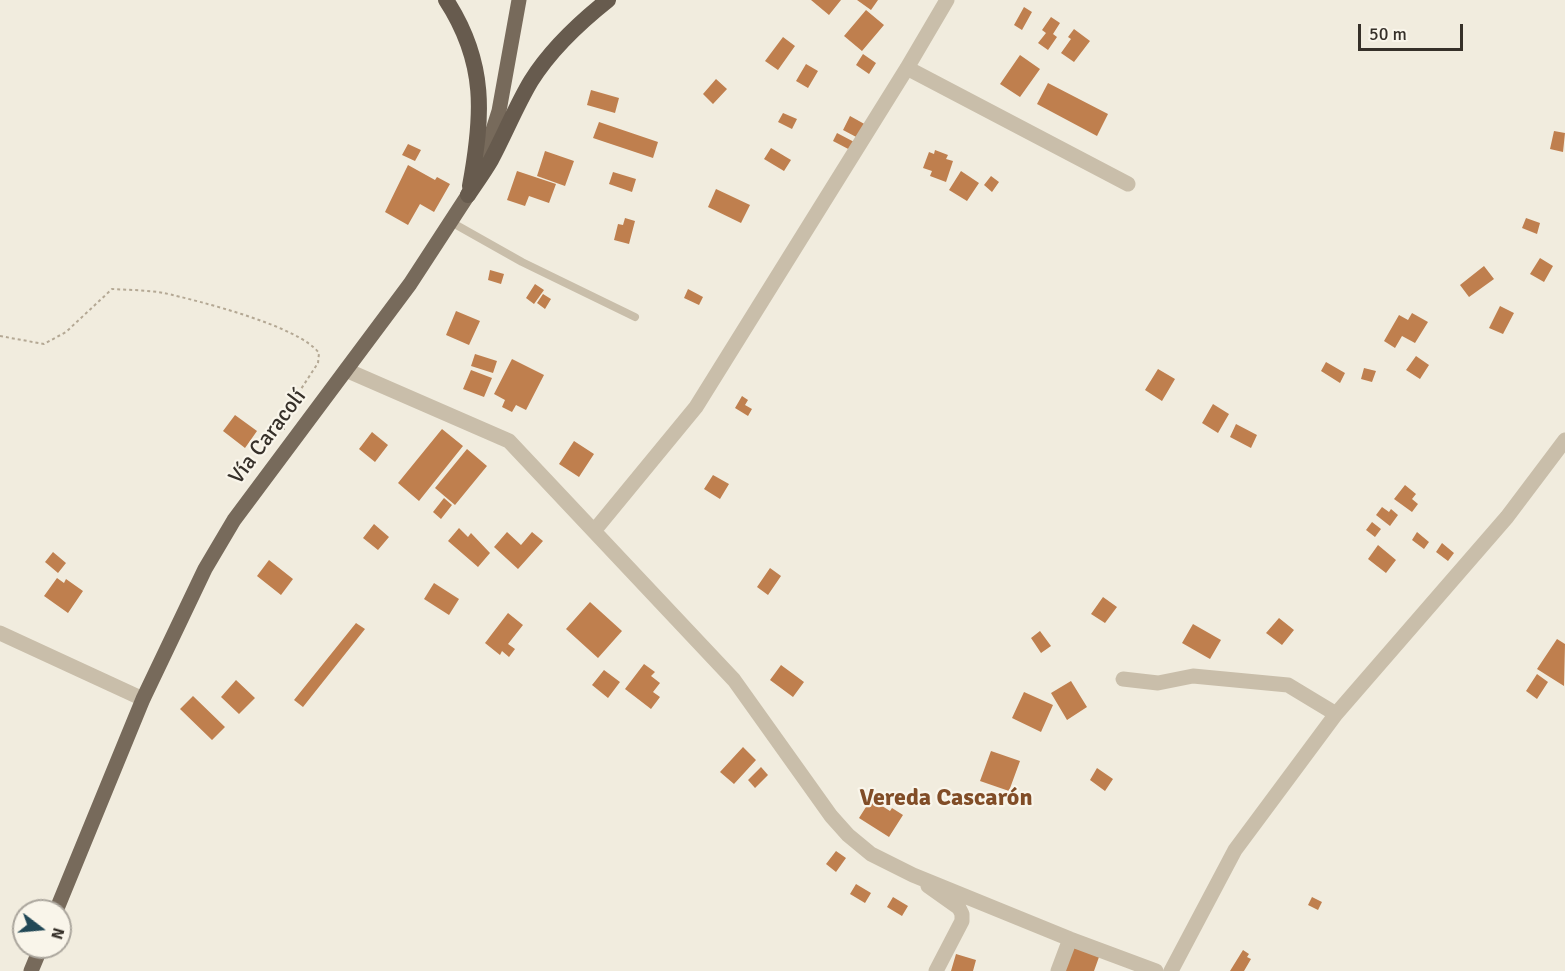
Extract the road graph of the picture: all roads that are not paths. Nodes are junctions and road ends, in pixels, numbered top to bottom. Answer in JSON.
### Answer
{"nodes":[{"id":1,"x":446,"y":0,"type":"edge"},
{"id":2,"x":519,"y":0,"type":"edge"},
{"id":3,"x":608,"y":0,"type":"edge"},
{"id":4,"x":947,"y":0,"type":"edge"},
{"id":5,"x":907,"y":68,"type":"junction"},
{"id":6,"x":1128,"y":184,"type":"dead end"},
{"id":7,"x":468,"y":195,"type":"junction"},
{"id":8,"x":451,"y":222,"type":"junction"},
{"id":9,"x":635,"y":317,"type":"dead end"},
{"id":10,"x":346,"y":370,"type":"junction"},
{"id":11,"x":1565,"y":440,"type":"edge"},
{"id":12,"x":594,"y":531,"type":"junction"},
{"id":13,"x":0,"y":633,"type":"edge"},
{"id":14,"x":1123,"y":679,"type":"dead end"},
{"id":15,"x":143,"y":699,"type":"junction"},
{"id":16,"x":1336,"y":714,"type":"junction"},
{"id":17,"x":913,"y":875,"type":"junction"},
{"id":18,"x":61,"y":899,"type":"edge"},
{"id":19,"x":1070,"y":939,"type":"junction"},
{"id":20,"x":936,"y":971,"type":"edge"},
{"id":21,"x":1058,"y":971,"type":"edge"},
{"id":22,"x":1156,"y":971,"type":"edge"},
{"id":23,"x":1171,"y":971,"type":"edge"}],
"edges":[{"from":1,"to":7,"type":"highway"},
{"from":2,"to":7,"type":"main road","name":"Vía Caracolí"},
{"from":3,"to":7,"type":"highway"},
{"from":4,"to":5,"type":"street"},
{"from":5,"to":6,"type":"street"},
{"from":5,"to":12,"type":"street"},
{"from":7,"to":8,"type":"main road","name":"Vía Caracolí"},
{"from":8,"to":9,"type":"lane"},
{"from":8,"to":10,"type":"main road","name":"Vía Caracolí"},
{"from":10,"to":12,"type":"street"},
{"from":10,"to":15,"type":"main road","name":"Vía Caracolí"},
{"from":11,"to":16,"type":"street"},
{"from":12,"to":17,"type":"street"},
{"from":13,"to":15,"type":"street"},
{"from":14,"to":16,"type":"street"},
{"from":15,"to":18,"type":"main road","name":"Vía Caracolí"},
{"from":16,"to":23,"type":"street"},
{"from":17,"to":19,"type":"street"},
{"from":17,"to":20,"type":"street"},
{"from":19,"to":21,"type":"street"},
{"from":19,"to":22,"type":"street"}]}
